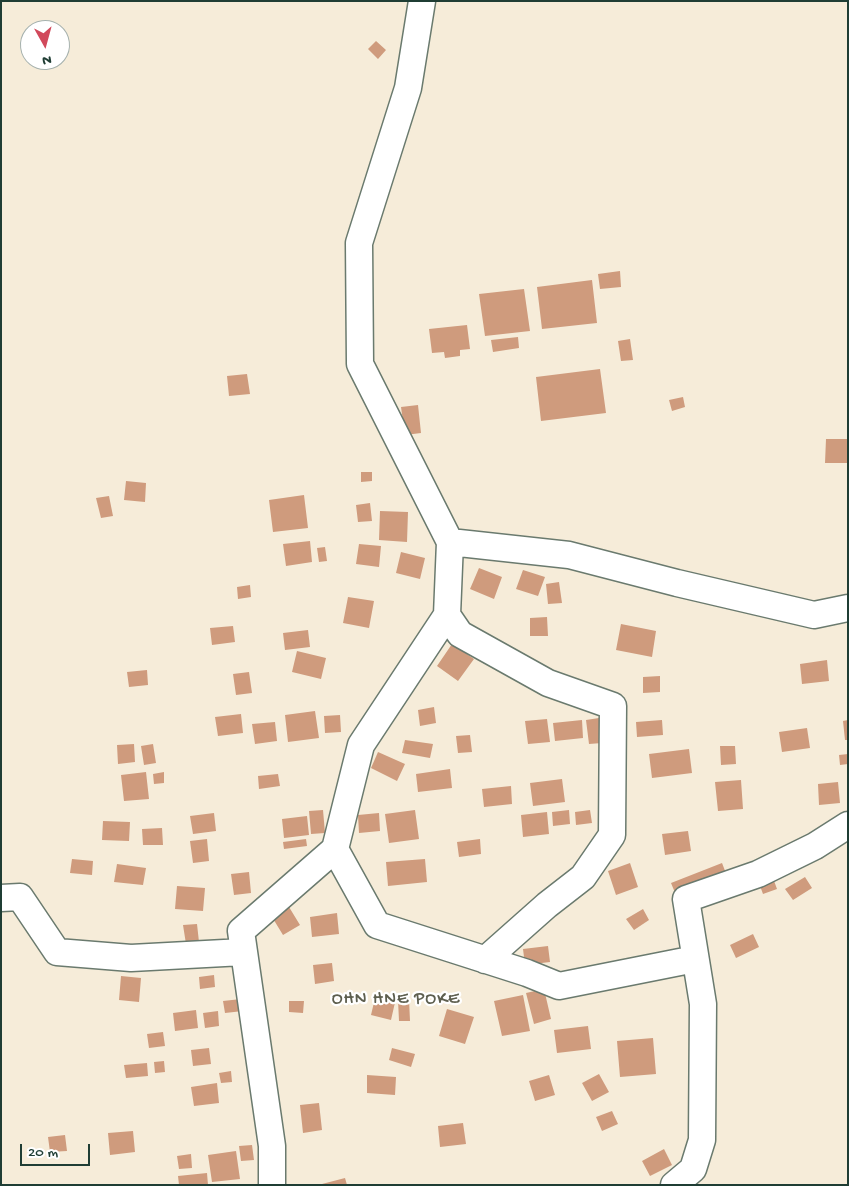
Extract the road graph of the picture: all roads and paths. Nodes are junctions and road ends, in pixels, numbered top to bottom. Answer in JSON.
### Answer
{"nodes":[{"id":1,"x":422,"y":1,"type":"edge"},
{"id":2,"x":450,"y":542,"type":"junction"},
{"id":3,"x":848,"y":608,"type":"edge"},
{"id":4,"x":447,"y":615,"type":"junction"},
{"id":5,"x":848,"y":825,"type":"edge"},
{"id":6,"x":335,"y":849,"type":"junction"},
{"id":7,"x":1,"y":898,"type":"edge"},
{"id":8,"x":243,"y":952,"type":"junction"},
{"id":9,"x":695,"y":958,"type":"junction"},
{"id":10,"x":485,"y":960,"type":"junction"},
{"id":11,"x":272,"y":1185,"type":"edge"},
{"id":12,"x":674,"y":1185,"type":"edge"}],
"edges":[{"from":1,"to":2,"type":"street"},
{"from":2,"to":3,"type":"street"},
{"from":2,"to":4,"type":"street"},
{"from":4,"to":6,"type":"street"},
{"from":4,"to":10,"type":"street"},
{"from":5,"to":9,"type":"street"},
{"from":6,"to":8,"type":"street"},
{"from":6,"to":10,"type":"street"},
{"from":7,"to":8,"type":"street"},
{"from":8,"to":11,"type":"street"},
{"from":9,"to":10,"type":"street"},
{"from":9,"to":12,"type":"street"}]}
